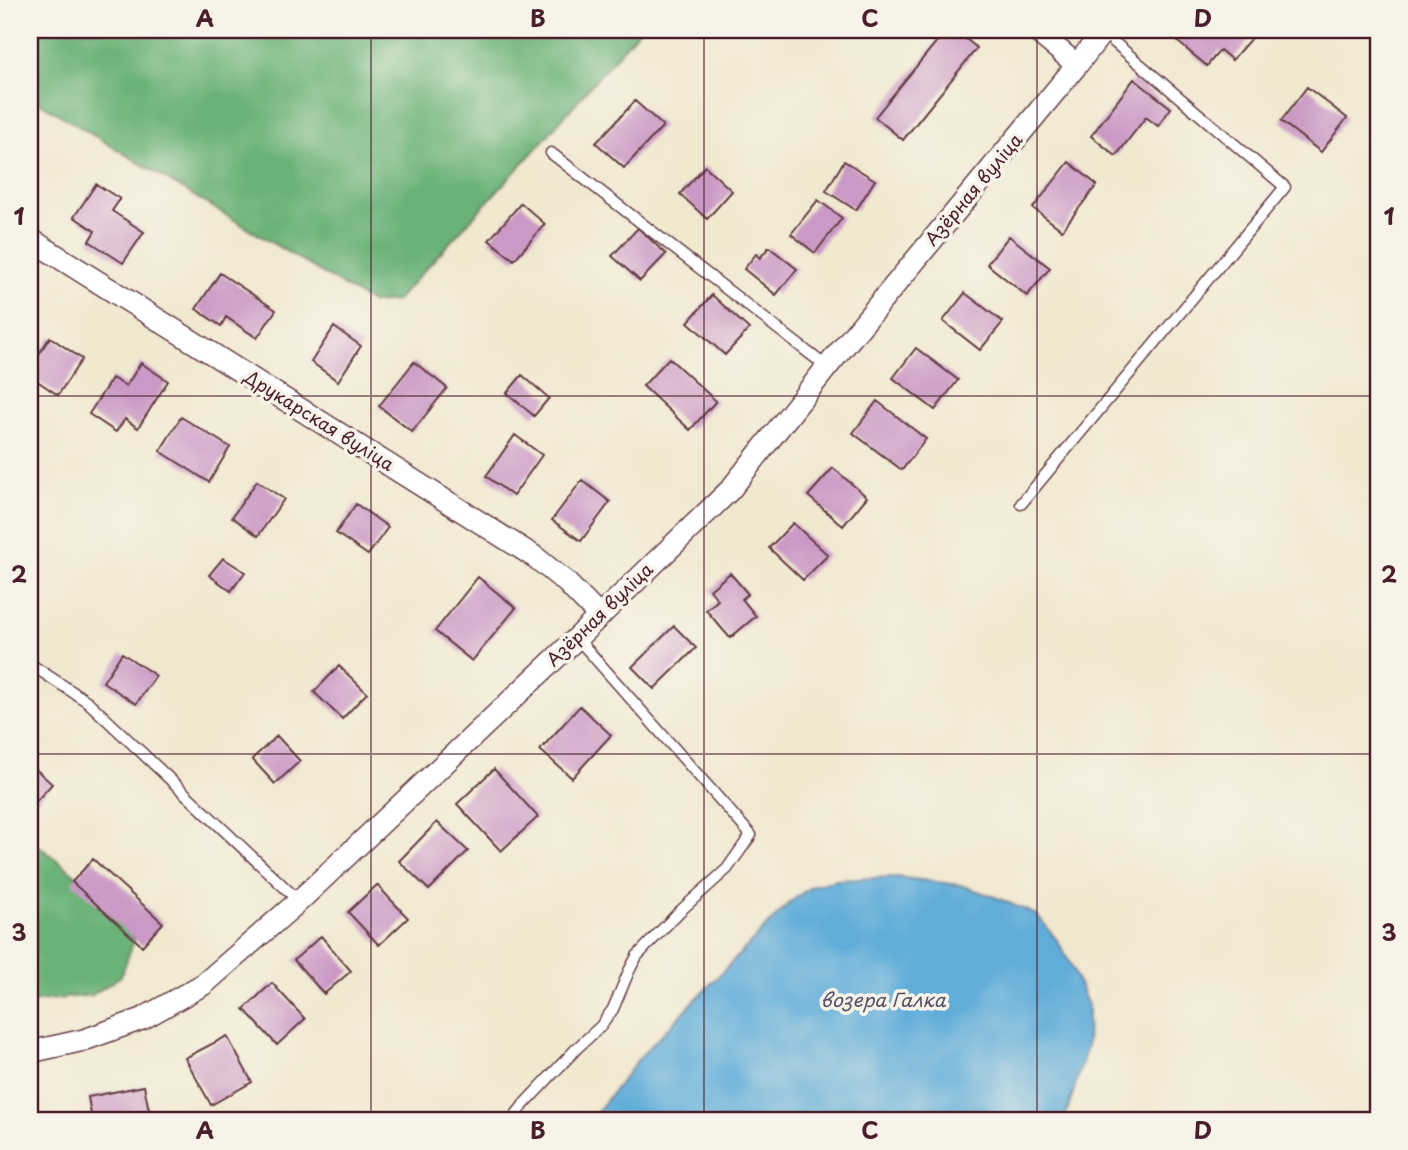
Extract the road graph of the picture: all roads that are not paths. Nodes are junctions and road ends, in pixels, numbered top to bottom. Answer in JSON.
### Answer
{"nodes":[{"id":1,"x":1035,"y":30,"type":"edge"},
{"id":2,"x":1103,"y":31,"type":"edge"},
{"id":3,"x":1077,"y":65,"type":"junction"},
{"id":4,"x":551,"y":153,"type":"dead end"},
{"id":5,"x":30,"y":239,"type":"edge"},
{"id":6,"x":827,"y":367,"type":"junction"},
{"id":7,"x":1021,"y":504,"type":"dead end"},
{"id":8,"x":599,"y":616,"type":"junction"},
{"id":9,"x":577,"y":638,"type":"junction"},
{"id":10,"x":30,"y":663,"type":"edge"},
{"id":11,"x":299,"y":901,"type":"junction"},
{"id":12,"x":30,"y":1052,"type":"edge"},
{"id":13,"x":512,"y":1120,"type":"edge"}],
"edges":[{"from":1,"to":3,"type":"street"},
{"from":2,"to":3,"type":"street","name":"Азёрная вуліца"},
{"from":2,"to":7,"type":"lane"},
{"from":3,"to":6,"type":"street","name":"Азёрная вуліца"},
{"from":4,"to":6,"type":"lane"},
{"from":5,"to":8,"type":"street","name":"Друкарская вуліца"},
{"from":6,"to":8,"type":"street","name":"Азёрная вуліца"},
{"from":8,"to":9,"type":"street","name":"Азёрная вуліца"},
{"from":9,"to":11,"type":"street","name":"Азёрная вуліца"},
{"from":9,"to":13,"type":"lane"},
{"from":10,"to":11,"type":"lane"},
{"from":11,"to":12,"type":"street","name":"Азёрная вуліца"}]}
